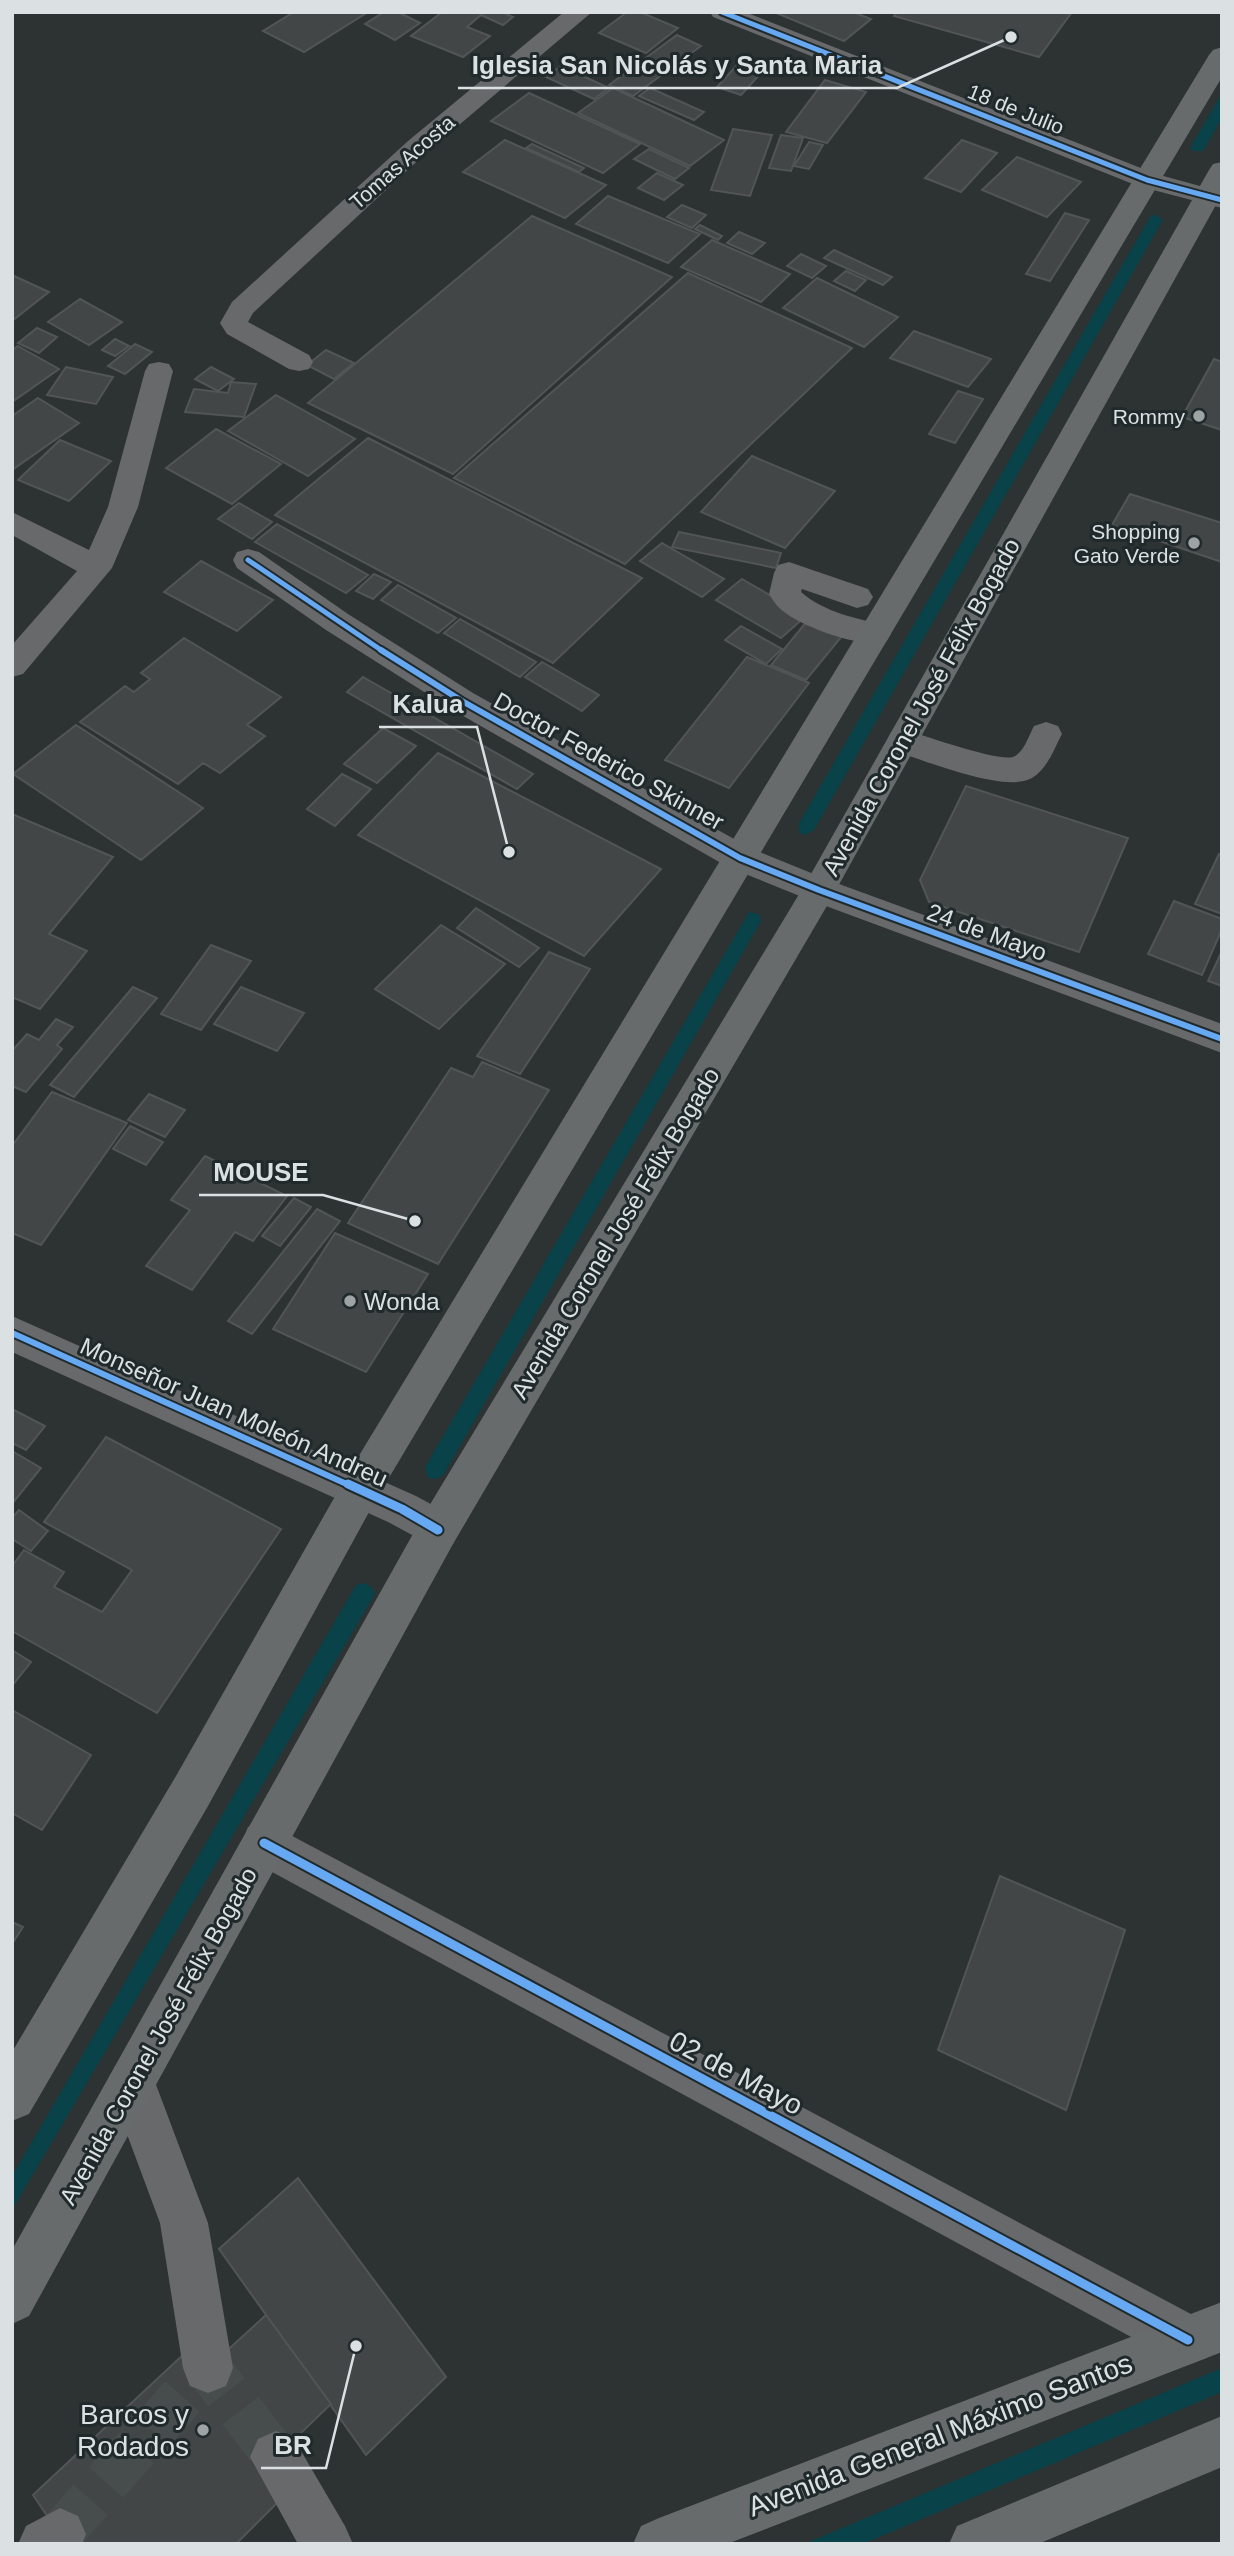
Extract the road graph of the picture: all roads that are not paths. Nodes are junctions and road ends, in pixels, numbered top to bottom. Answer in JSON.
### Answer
{"nodes":[{"id":1,"x":580,"y":12,"type":"edge"},
{"id":2,"x":733,"y":14,"type":"edge"},
{"id":3,"x":1222,"y":55,"type":"edge"},
{"id":4,"x":1147,"y":180,"type":"junction"},
{"id":5,"x":1217,"y":189,"type":"edge"},
{"id":6,"x":299,"y":362,"type":"dead end"},
{"id":7,"x":159,"y":371,"type":"dead end"},
{"id":8,"x":12,"y":522,"type":"edge"},
{"id":9,"x":248,"y":560,"type":"dead end"},
{"id":10,"x":97,"y":568,"type":"junction"},
{"id":11,"x":857,"y":597,"type":"dead end"},
{"id":12,"x":874,"y":634,"type":"junction"},
{"id":13,"x":12,"y":666,"type":"edge"},
{"id":14,"x":1046,"y":734,"type":"dead end"},
{"id":15,"x":903,"y":741,"type":"junction"},
{"id":16,"x":740,"y":858,"type":"junction"},
{"id":17,"x":820,"y":890,"type":"junction"},
{"id":18,"x":1222,"y":1039,"type":"edge"},
{"id":19,"x":12,"y":1332,"type":"edge"},
{"id":20,"x":360,"y":1490,"type":"junction"},
{"id":21,"x":438,"y":1530,"type":"junction"},
{"id":22,"x":264,"y":1843,"type":"junction"},
{"id":23,"x":132,"y":2083,"type":"junction"},
{"id":24,"x":12,"y":2097,"type":"edge"},
{"id":25,"x":12,"y":2299,"type":"edge"},
{"id":26,"x":1205,"y":2333,"type":"edge"},
{"id":27,"x":208,"y":2368,"type":"dead end"},
{"id":28,"x":1222,"y":2441,"type":"edge"},
{"id":29,"x":276,"y":2457,"type":"tunnel mouth"},
{"id":30,"x":327,"y":2544,"type":"edge"},
{"id":31,"x":659,"y":2544,"type":"edge"},
{"id":32,"x":975,"y":2544,"type":"edge"}],
"edges":[{"from":1,"to":6,"type":"street","name":"Tomas Acosta"},
{"from":2,"to":4,"type":"street","name":"18 de Julio"},
{"from":3,"to":4,"type":"main road"},
{"from":4,"to":5,"type":"street","name":"18 de Julio"},
{"from":4,"to":12,"type":"main road"},
{"from":5,"to":15,"type":"main road","name":"Avenida Coronel José Félix Bogado"},
{"from":7,"to":10,"type":"street"},
{"from":8,"to":10,"type":"street"},
{"from":9,"to":16,"type":"street","name":"Doctor Federico Skinner"},
{"from":10,"to":13,"type":"street"},
{"from":11,"to":12,"type":"street"},
{"from":12,"to":16,"type":"main road"},
{"from":14,"to":15,"type":"street"},
{"from":15,"to":17,"type":"main road","name":"Avenida Coronel José Félix Bogado"},
{"from":16,"to":17,"type":"street","name":"24 de Mayo"},
{"from":16,"to":20,"type":"main road"},
{"from":17,"to":18,"type":"street","name":"24 de Mayo"},
{"from":17,"to":21,"type":"main road","name":"Avenida Coronel José Félix Bogado"},
{"from":19,"to":20,"type":"street","name":"Monseñor Juan Moleón Andreu"},
{"from":20,"to":21,"type":"street","name":"Monseñor Juan Moleón Andreu"},
{"from":20,"to":24,"type":"main road"},
{"from":21,"to":22,"type":"main road","name":"Avenida Coronel José Félix Bogado"},
{"from":22,"to":23,"type":"main road","name":"Avenida Coronel José Félix Bogado"},
{"from":22,"to":26,"type":"street","name":"02 de Mayo"},
{"from":23,"to":25,"type":"main road","name":"Avenida Coronel José Félix Bogado"},
{"from":23,"to":27,"type":"street"},
{"from":26,"to":31,"type":"main road","name":"Avenida General Máximo Santos"},
{"from":28,"to":32,"type":"main road"},
{"from":29,"to":30,"type":"street"}]}
